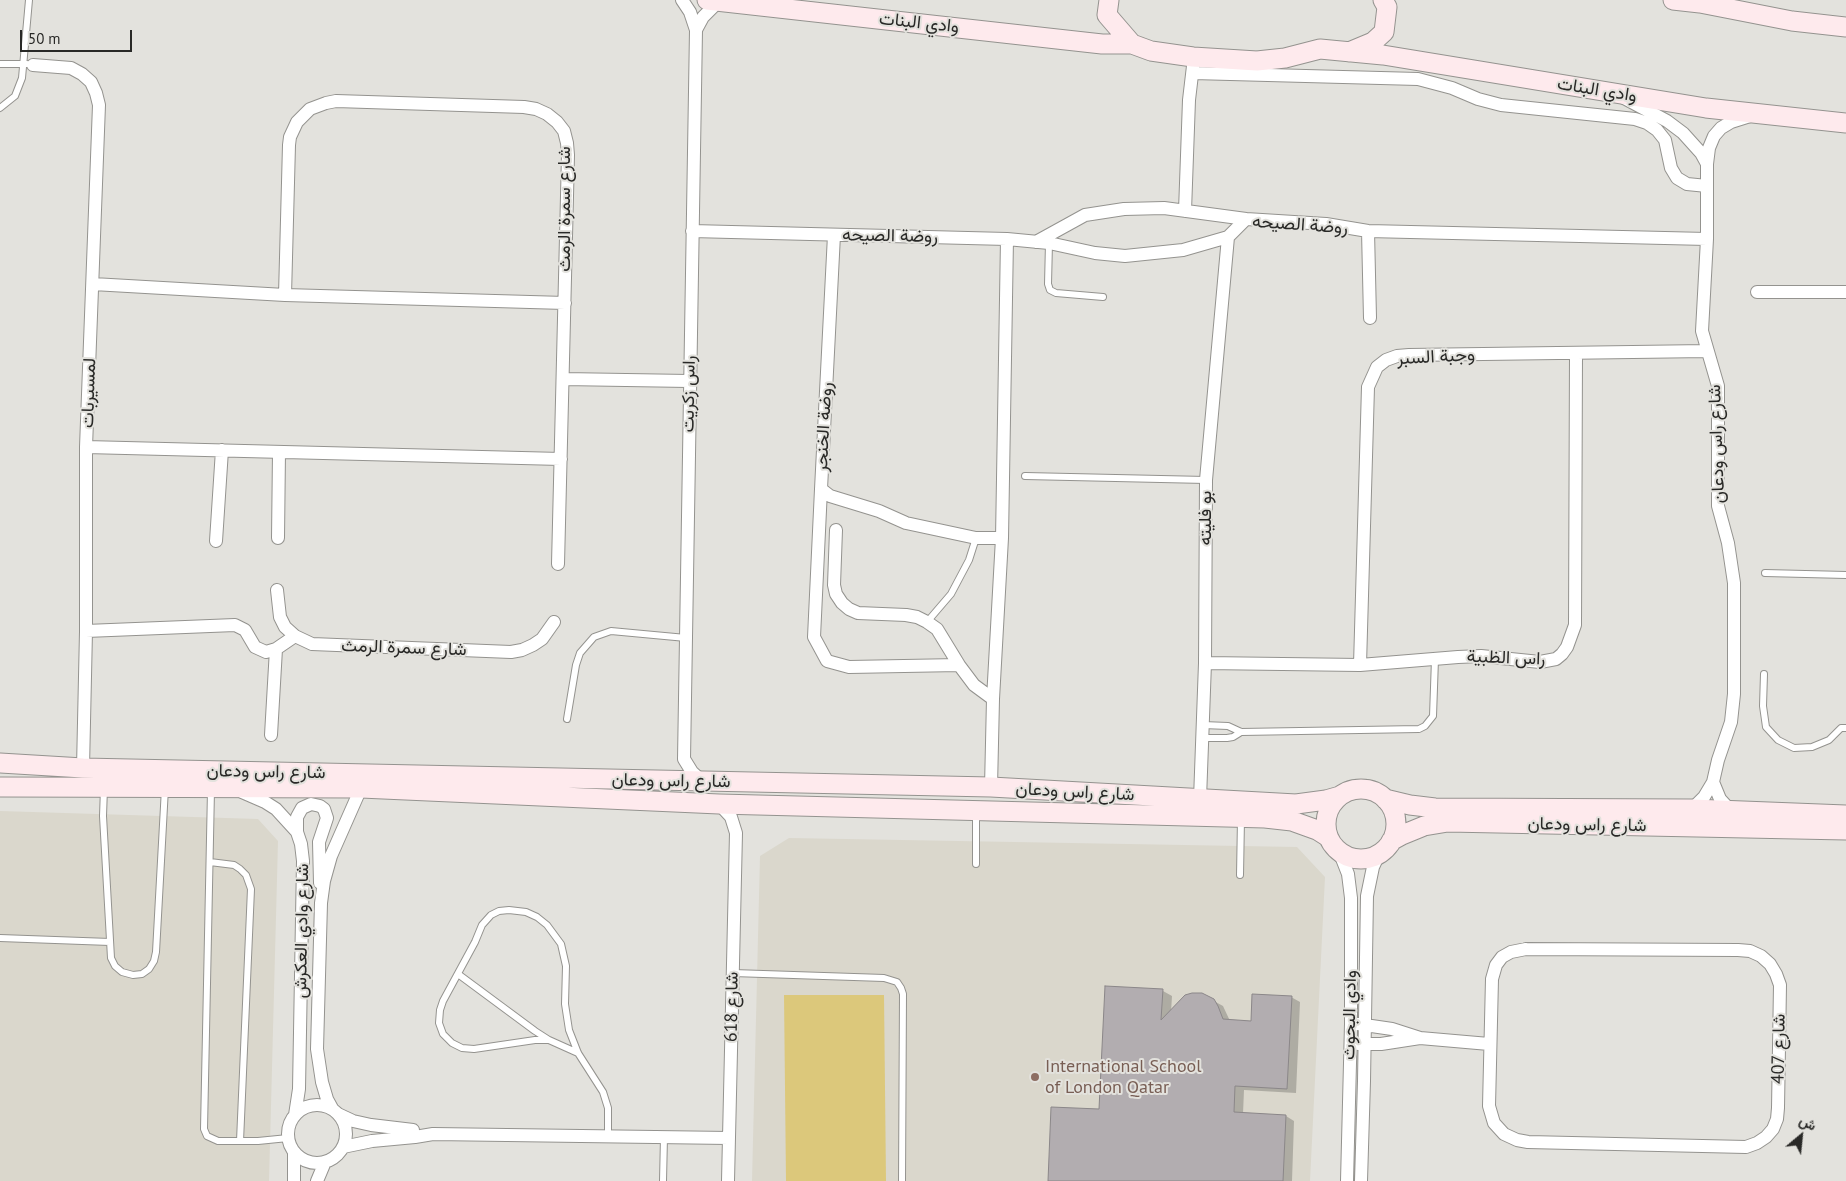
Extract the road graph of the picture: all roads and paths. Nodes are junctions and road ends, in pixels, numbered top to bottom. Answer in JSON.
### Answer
{"nodes":[{"id":1,"x":29,"y":0,"type":"edge"},
{"id":2,"x":682,"y":0,"type":"edge"},
{"id":3,"x":1109,"y":0,"type":"edge"},
{"id":4,"x":1382,"y":0,"type":"edge"},
{"id":5,"x":1672,"y":0,"type":"edge"},
{"id":6,"x":713,"y":1,"type":"edge"},
{"id":7,"x":1846,"y":27,"type":"edge"},
{"id":8,"x":696,"y":30,"type":"junction"},
{"id":9,"x":1132,"y":44,"type":"junction"},
{"id":10,"x":1348,"y":53,"type":"junction"},
{"id":11,"x":0,"y":64,"type":"edge"},
{"id":12,"x":29,"y":65,"type":"junction"},
{"id":13,"x":1193,"y":65,"type":"junction"},
{"id":14,"x":1613,"y":92,"type":"junction"},
{"id":15,"x":0,"y":108,"type":"edge"},
{"id":16,"x":1760,"y":114,"type":"junction"},
{"id":17,"x":1846,"y":123,"type":"edge"},
{"id":18,"x":1707,"y":164,"type":"junction"},
{"id":19,"x":1707,"y":186,"type":"junction"},
{"id":20,"x":1186,"y":211,"type":"junction"},
{"id":21,"x":1246,"y":219,"type":"junction"},
{"id":22,"x":692,"y":231,"type":"junction"},
{"id":23,"x":1368,"y":231,"type":"junction"},
{"id":24,"x":834,"y":235,"type":"junction"},
{"id":25,"x":1228,"y":237,"type":"junction"},
{"id":26,"x":1007,"y":239,"type":"junction"},
{"id":27,"x":1707,"y":239,"type":"junction"},
{"id":28,"x":1043,"y":242,"type":"junction"},
{"id":29,"x":93,"y":284,"type":"junction"},
{"id":30,"x":1757,"y":292,"type":"dead end"},
{"id":31,"x":1846,"y":292,"type":"edge"},
{"id":32,"x":285,"y":295,"type":"junction"},
{"id":33,"x":1103,"y":297,"type":"dead end"},
{"id":34,"x":565,"y":303,"type":"junction"},
{"id":35,"x":1370,"y":318,"type":"dead end"},
{"id":36,"x":1707,"y":351,"type":"junction"},
{"id":37,"x":1576,"y":353,"type":"junction"},
{"id":38,"x":563,"y":379,"type":"junction"},
{"id":39,"x":689,"y":381,"type":"junction"},
{"id":40,"x":86,"y":448,"type":"junction"},
{"id":41,"x":222,"y":450,"type":"junction"},
{"id":42,"x":279,"y":452,"type":"junction"},
{"id":43,"x":561,"y":459,"type":"junction"},
{"id":44,"x":1025,"y":476,"type":"dead end"},
{"id":45,"x":1206,"y":480,"type":"junction"},
{"id":46,"x":821,"y":489,"type":"junction"},
{"id":47,"x":836,"y":530,"type":"dead end"},
{"id":48,"x":278,"y":538,"type":"dead end"},
{"id":49,"x":976,"y":538,"type":"junction"},
{"id":50,"x":1002,"y":538,"type":"junction"},
{"id":51,"x":216,"y":541,"type":"dead end"},
{"id":52,"x":558,"y":564,"type":"dead end"},
{"id":53,"x":1765,"y":574,"type":"dead end"},
{"id":54,"x":1846,"y":575,"type":"edge"},
{"id":55,"x":277,"y":590,"type":"dead end"},
{"id":56,"x":554,"y":622,"type":"dead end"},
{"id":57,"x":927,"y":622,"type":"junction"},
{"id":58,"x":86,"y":631,"type":"junction"},
{"id":59,"x":295,"y":636,"type":"junction"},
{"id":60,"x":686,"y":638,"type":"junction"},
{"id":61,"x":276,"y":649,"type":"junction"},
{"id":62,"x":1435,"y":659,"type":"junction"},
{"id":63,"x":1204,"y":663,"type":"junction"},
{"id":64,"x":959,"y":665,"type":"junction"},
{"id":65,"x":1360,"y":666,"type":"junction"},
{"id":66,"x":1764,"y":674,"type":"dead end"},
{"id":67,"x":993,"y":699,"type":"junction"},
{"id":68,"x":567,"y":720,"type":"dead end"},
{"id":69,"x":1846,"y":728,"type":"edge"},
{"id":70,"x":1203,"y":732,"type":"junction"},
{"id":71,"x":1241,"y":732,"type":"junction"},
{"id":72,"x":271,"y":736,"type":"dead end"},
{"id":73,"x":684,"y":759,"type":"junction"},
{"id":74,"x":0,"y":763,"type":"edge"},
{"id":75,"x":83,"y":768,"type":"junction"},
{"id":76,"x":667,"y":781,"type":"junction"},
{"id":77,"x":703,"y":782,"type":"junction"},
{"id":78,"x":1713,"y":782,"type":"junction"},
{"id":79,"x":104,"y":786,"type":"junction"},
{"id":80,"x":0,"y":787,"type":"edge"},
{"id":81,"x":165,"y":787,"type":"junction"},
{"id":82,"x":991,"y":787,"type":"junction"},
{"id":83,"x":219,"y":788,"type":"junction"},
{"id":84,"x":361,"y":788,"type":"junction"},
{"id":85,"x":1340,"y":796,"type":"junction"},
{"id":86,"x":1200,"y":799,"type":"junction"},
{"id":87,"x":1385,"y":799,"type":"junction"},
{"id":88,"x":719,"y":804,"type":"junction"},
{"id":89,"x":754,"y":805,"type":"junction"},
{"id":90,"x":1692,"y":810,"type":"junction"},
{"id":91,"x":976,"y":811,"type":"junction"},
{"id":92,"x":1732,"y":812,"type":"junction"},
{"id":93,"x":1846,"y":815,"type":"edge"},
{"id":94,"x":1240,"y":817,"type":"junction"},
{"id":95,"x":1846,"y":830,"type":"edge"},
{"id":96,"x":297,"y":832,"type":"junction"},
{"id":97,"x":736,"y":833,"type":"junction"},
{"id":98,"x":1334,"y":844,"type":"junction"},
{"id":99,"x":1385,"y":848,"type":"junction"},
{"id":100,"x":210,"y":862,"type":"junction"},
{"id":101,"x":976,"y":864,"type":"dead end"},
{"id":102,"x":1240,"y":875,"type":"dead end"},
{"id":103,"x":321,"y":903,"type":"junction"},
{"id":104,"x":0,"y":938,"type":"edge"},
{"id":105,"x":110,"y":942,"type":"junction"},
{"id":106,"x":733,"y":973,"type":"junction"},
{"id":107,"x":458,"y":974,"type":"junction"},
{"id":108,"x":1351,"y":1024,"type":"junction"},
{"id":109,"x":1365,"y":1025,"type":"junction"},
{"id":110,"x":1420,"y":1038,"type":"junction"},
{"id":111,"x":549,"y":1040,"type":"junction"},
{"id":112,"x":1350,"y":1044,"type":"junction"},
{"id":113,"x":1365,"y":1044,"type":"junction"},
{"id":114,"x":1489,"y":1044,"type":"junction"},
{"id":115,"x":578,"y":1053,"type":"junction"},
{"id":116,"x":335,"y":1112,"type":"junction"},
{"id":117,"x":295,"y":1115,"type":"junction"},
{"id":118,"x":433,"y":1134,"type":"junction"},
{"id":119,"x":608,"y":1136,"type":"junction"},
{"id":120,"x":664,"y":1137,"type":"junction"},
{"id":121,"x":288,"y":1138,"type":"junction"},
{"id":122,"x":729,"y":1138,"type":"junction"},
{"id":123,"x":240,"y":1141,"type":"junction"},
{"id":124,"x":343,"y":1148,"type":"junction"},
{"id":125,"x":294,"y":1154,"type":"junction"},
{"id":126,"x":325,"y":1162,"type":"junction"},
{"id":127,"x":294,"y":1181,"type":"edge"},
{"id":128,"x":317,"y":1181,"type":"edge"},
{"id":129,"x":663,"y":1181,"type":"edge"},
{"id":130,"x":728,"y":1181,"type":"edge"},
{"id":131,"x":902,"y":1181,"type":"edge"},
{"id":132,"x":1347,"y":1181,"type":"edge"},
{"id":133,"x":1360,"y":1181,"type":"edge"}],
"edges":[{"from":1,"to":12,"type":"lane"},
{"from":2,"to":8,"type":"street","name":"راس زكريت"},
{"from":3,"to":9,"type":"street"},
{"from":4,"to":10,"type":"street"},
{"from":5,"to":7,"type":"street"},
{"from":6,"to":8,"type":"street"},
{"from":6,"to":9,"type":"street","name":"وادي البنات"},
{"from":8,"to":22,"type":"street","name":"راس زكريت"},
{"from":9,"to":13,"type":"street","name":"وادي البنات"},
{"from":10,"to":13,"type":"street","name":"وادي البنات"},
{"from":10,"to":14,"type":"street","name":"وادي البنات"},
{"from":11,"to":12,"type":"lane"},
{"from":12,"to":15,"type":"lane"},
{"from":12,"to":29,"type":"street","name":"لمسيربات"},
{"from":13,"to":19,"type":"street"},
{"from":13,"to":20,"type":"street"},
{"from":14,"to":16,"type":"street","name":"وادي البنات"},
{"from":14,"to":18,"type":"street"},
{"from":16,"to":17,"type":"street","name":"وادي البنات"},
{"from":16,"to":18,"type":"street","name":"شارع راس ودعان"},
{"from":18,"to":19,"type":"street","name":"شارع راس ودعان"},
{"from":19,"to":27,"type":"street","name":"شارع راس ودعان"},
{"from":20,"to":21,"type":"street"},
{"from":20,"to":28,"type":"street"},
{"from":21,"to":23,"type":"street","name":"روضة الصيحه"},
{"from":21,"to":25,"type":"street","name":"روضة الصيحه"},
{"from":22,"to":24,"type":"street","name":"روضة الصيحه"},
{"from":22,"to":39,"type":"street","name":"راس زكريت"},
{"from":23,"to":27,"type":"street","name":"روضة الصيحه"},
{"from":23,"to":35,"type":"street"},
{"from":24,"to":26,"type":"street","name":"روضة الصيحه"},
{"from":24,"to":46,"type":"street","name":"روضة الخنجر"},
{"from":25,"to":28,"type":"street","name":"روضة الصيحه"},
{"from":25,"to":45,"type":"street","name":"بو فليته"},
{"from":26,"to":28,"type":"street","name":"روضة الصيحه"},
{"from":26,"to":50,"type":"street"},
{"from":27,"to":36,"type":"street","name":"شارع راس ودعان"},
{"from":28,"to":33,"type":"lane"},
{"from":29,"to":32,"type":"street"},
{"from":29,"to":40,"type":"street","name":"لمسيربات"},
{"from":30,"to":31,"type":"street"},
{"from":32,"to":34,"type":"street"},
{"from":32,"to":34,"type":"street","name":"شارع سمرة الرمث"},
{"from":34,"to":38,"type":"street","name":"شارع سمرة الرمث"},
{"from":36,"to":37,"type":"street","name":"وجبة السبر"},
{"from":36,"to":78,"type":"street","name":"شارع راس ودعان"},
{"from":37,"to":62,"type":"street","name":"راس الظبية"},
{"from":37,"to":65,"type":"street","name":"وجبة السبر"},
{"from":38,"to":39,"type":"street"},
{"from":38,"to":43,"type":"street","name":"شارع سمرة الرمث"},
{"from":39,"to":60,"type":"street","name":"راس زكريت"},
{"from":40,"to":41,"type":"street"},
{"from":40,"to":58,"type":"street","name":"لمسيربات"},
{"from":41,"to":42,"type":"street"},
{"from":41,"to":51,"type":"street"},
{"from":42,"to":43,"type":"street"},
{"from":42,"to":48,"type":"street"},
{"from":43,"to":52,"type":"street","name":"شارع سمرة الرمث"},
{"from":44,"to":45,"type":"lane"},
{"from":45,"to":63,"type":"street","name":"بو فليته"},
{"from":46,"to":49,"type":"street","name":"روضة الخنجر"},
{"from":46,"to":64,"type":"street"},
{"from":47,"to":57,"type":"street"},
{"from":49,"to":50,"type":"street","name":"روضة الخنجر"},
{"from":49,"to":57,"type":"lane"},
{"from":50,"to":67,"type":"street"},
{"from":53,"to":54,"type":"lane"},
{"from":55,"to":59,"type":"street"},
{"from":56,"to":59,"type":"street","name":"شارع سمرة الرمث"},
{"from":57,"to":64,"type":"street"},
{"from":58,"to":61,"type":"street"},
{"from":58,"to":75,"type":"street","name":"لمسيربات"},
{"from":59,"to":61,"type":"street"},
{"from":60,"to":68,"type":"lane"},
{"from":60,"to":73,"type":"street","name":"راس زكريت"},
{"from":61,"to":72,"type":"street"},
{"from":62,"to":65,"type":"street","name":"راس الظبية"},
{"from":62,"to":71,"type":"lane"},
{"from":63,"to":65,"type":"street","name":"راس الظبية"},
{"from":63,"to":70,"type":"street","name":"بو فليته"},
{"from":64,"to":67,"type":"street"},
{"from":66,"to":69,"type":"lane"},
{"from":67,"to":82,"type":"street"},
{"from":70,"to":71,"type":"lane"},
{"from":70,"to":71,"type":"lane"},
{"from":70,"to":86,"type":"street","name":"بو فليته"},
{"from":73,"to":76,"type":"street"},
{"from":73,"to":77,"type":"street"},
{"from":74,"to":75,"type":"street","name":"شارع راس ودعان"},
{"from":75,"to":76,"type":"street","name":"شارع راس ودعان"},
{"from":76,"to":77,"type":"street","name":"شارع راس ودعان"},
{"from":77,"to":82,"type":"street","name":"شارع راس ودعان"},
{"from":78,"to":90,"type":"street","name":"شارع راس ودعان"},
{"from":78,"to":92,"type":"street"},
{"from":79,"to":80,"type":"street","name":"شارع راس ودعان"},
{"from":79,"to":81,"type":"street","name":"شارع راس ودعان"},
{"from":79,"to":105,"type":"lane"},
{"from":81,"to":83,"type":"street","name":"شارع راس ودعان"},
{"from":81,"to":105,"type":"lane"},
{"from":82,"to":86,"type":"street","name":"شارع راس ودعان"},
{"from":83,"to":84,"type":"street","name":"شارع راس ودعان"},
{"from":83,"to":96,"type":"street","name":"شارع وادي العكرش"},
{"from":83,"to":100,"type":"lane"},
{"from":84,"to":88,"type":"street","name":"شارع راس ودعان"},
{"from":84,"to":103,"type":"street","name":"شارع وادي العكرش"},
{"from":85,"to":86,"type":"street","name":"شارع راس ودعان"},
{"from":85,"to":87,"type":"street"},
{"from":85,"to":98,"type":"street"},
{"from":87,"to":90,"type":"street","name":"شارع راس ودعان"},
{"from":87,"to":99,"type":"street"},
{"from":88,"to":89,"type":"street","name":"شارع راس ودعان"},
{"from":88,"to":97,"type":"street","name":"شارع 618"},
{"from":89,"to":91,"type":"street","name":"شارع راس ودعان"},
{"from":89,"to":97,"type":"street","name":"شارع 618"},
{"from":90,"to":92,"type":"street","name":"شارع راس ودعان"},
{"from":91,"to":94,"type":"street","name":"شارع راس ودعان"},
{"from":91,"to":101,"type":"lane"},
{"from":92,"to":93,"type":"street","name":"شارع راس ودعان"},
{"from":94,"to":98,"type":"street","name":"شارع راس ودعان"},
{"from":94,"to":102,"type":"lane"},
{"from":95,"to":99,"type":"street","name":"شارع راس ودعان"},
{"from":96,"to":103,"type":"street"},
{"from":96,"to":117,"type":"street","name":"شارع وادي العكرش"},
{"from":97,"to":106,"type":"street","name":"شارع 618"},
{"from":98,"to":99,"type":"street"},
{"from":98,"to":108,"type":"street","name":"وادي البحوث"},
{"from":99,"to":109,"type":"street","name":"وادي البحوث"},
{"from":100,"to":123,"type":"lane"},
{"from":100,"to":123,"type":"lane"},
{"from":103,"to":116,"type":"street","name":"شارع وادي العكرش"},
{"from":104,"to":105,"type":"lane"},
{"from":106,"to":122,"type":"street","name":"شارع 618"},
{"from":106,"to":131,"type":"lane"},
{"from":107,"to":111,"type":"lane"},
{"from":107,"to":111,"type":"lane"},
{"from":107,"to":115,"type":"lane"},
{"from":108,"to":109,"type":"street"},
{"from":108,"to":112,"type":"street","name":"وادي البحوث"},
{"from":109,"to":110,"type":"street"},
{"from":109,"to":113,"type":"street","name":"وادي البحوث"},
{"from":110,"to":113,"type":"street"},
{"from":110,"to":114,"type":"street"},
{"from":111,"to":115,"type":"lane"},
{"from":112,"to":113,"type":"street"},
{"from":112,"to":132,"type":"street","name":"وادي البحوث"},
{"from":113,"to":133,"type":"street","name":"وادي البحوث"},
{"from":114,"to":114,"type":"street","name":"شارع 407"},
{"from":115,"to":119,"type":"lane"},
{"from":116,"to":117,"type":"street"},
{"from":116,"to":118,"type":"street"},
{"from":116,"to":124,"type":"street"},
{"from":117,"to":121,"type":"street"},
{"from":118,"to":119,"type":"street"},
{"from":118,"to":124,"type":"street"},
{"from":119,"to":120,"type":"street"},
{"from":120,"to":122,"type":"street"},
{"from":120,"to":129,"type":"lane"},
{"from":121,"to":123,"type":"lane"},
{"from":121,"to":125,"type":"street"},
{"from":122,"to":130,"type":"street","name":"شارع 618"},
{"from":124,"to":126,"type":"street"},
{"from":125,"to":126,"type":"street"},
{"from":125,"to":127,"type":"street"},
{"from":126,"to":128,"type":"street"}]}
